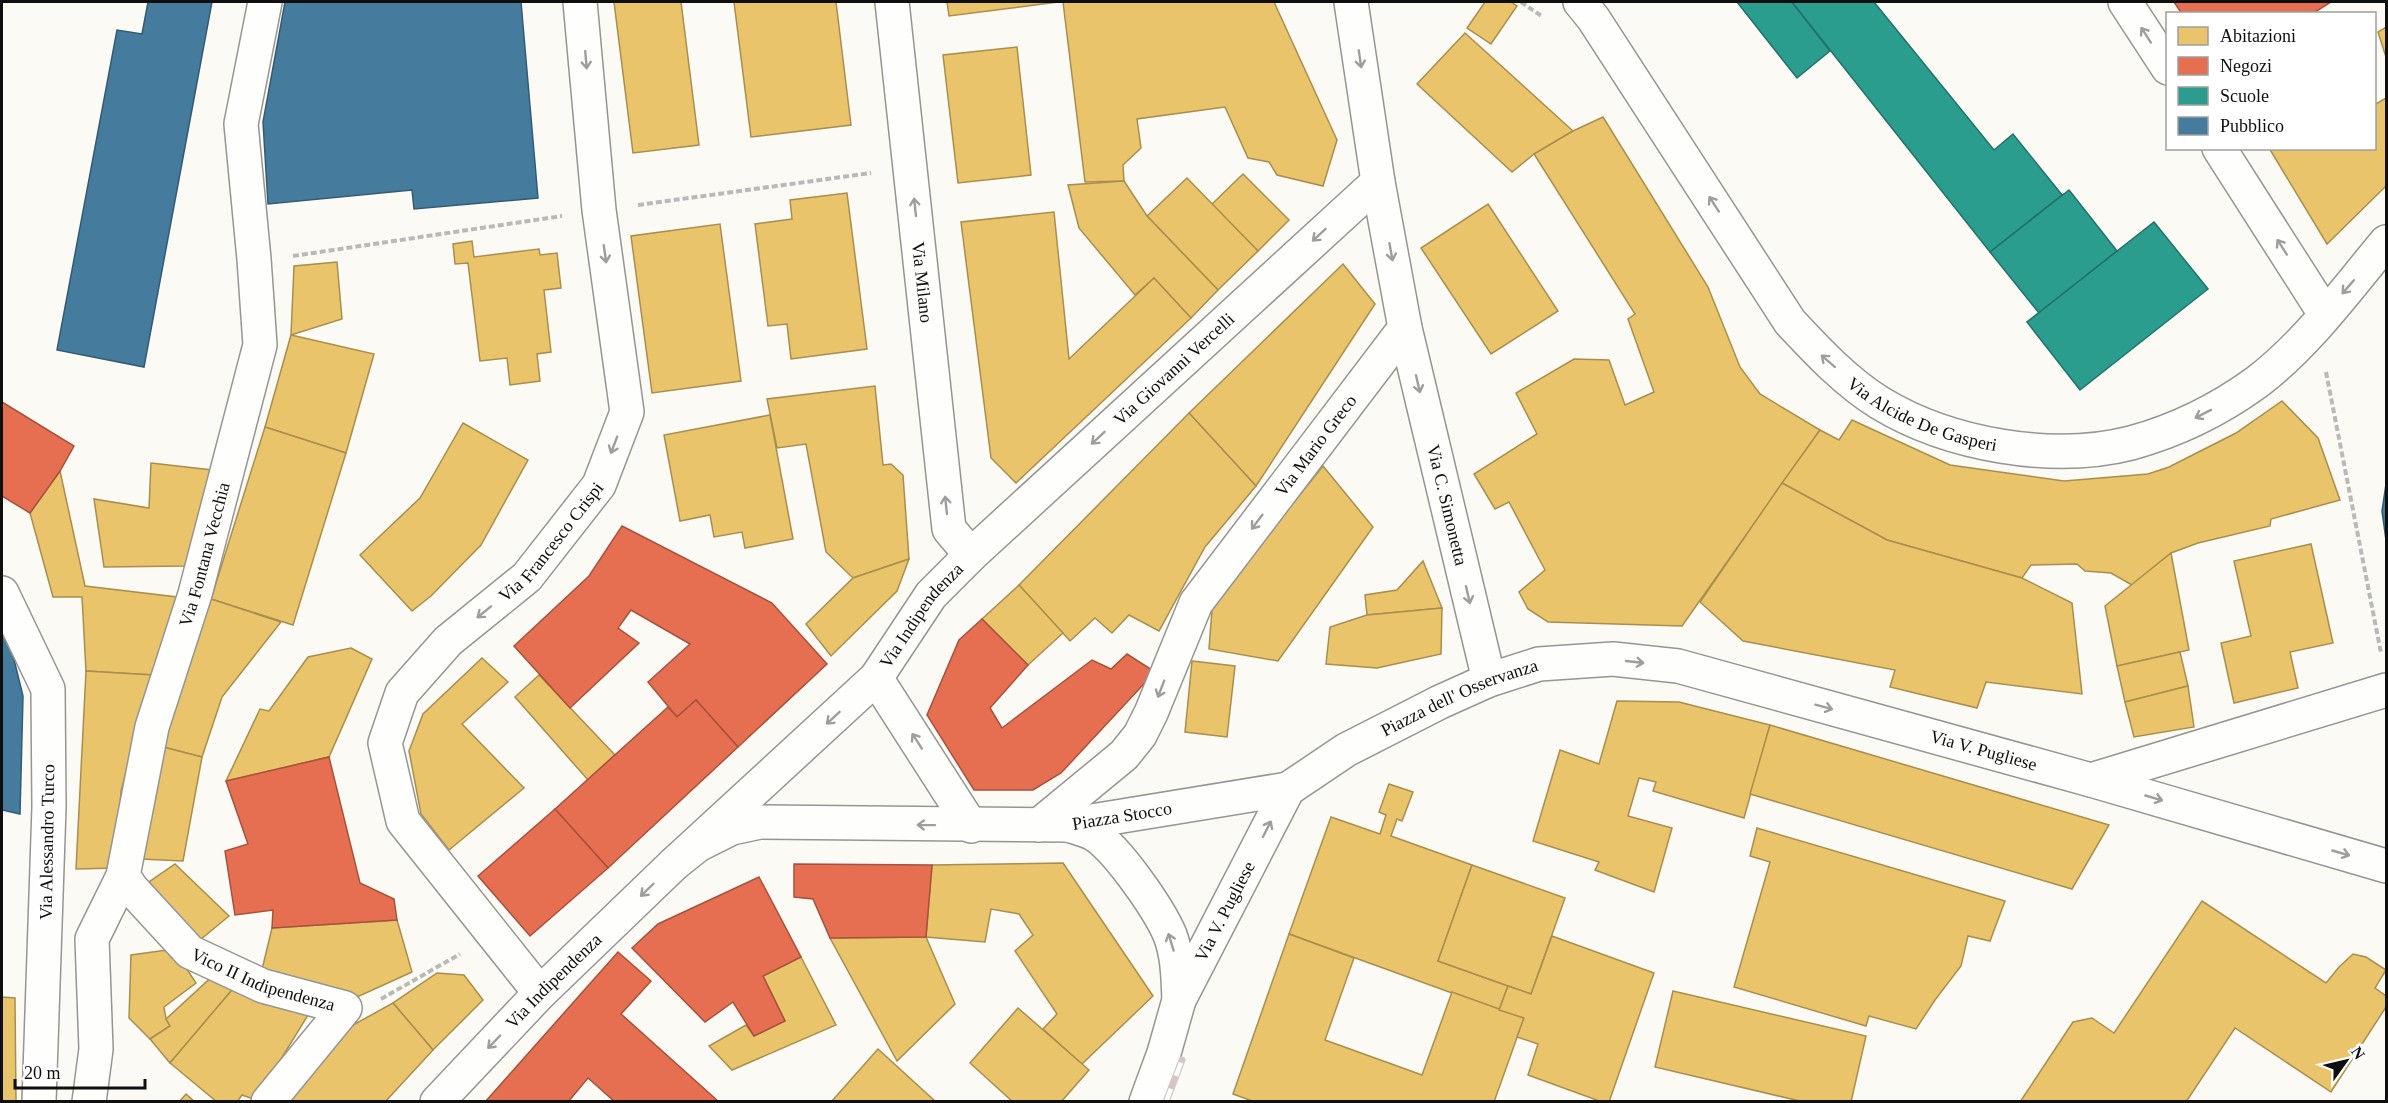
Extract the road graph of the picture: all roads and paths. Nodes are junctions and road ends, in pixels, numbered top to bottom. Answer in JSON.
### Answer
{"nodes":[{"id":1,"x":265,"y":2,"type":"edge"},
{"id":2,"x":580,"y":2,"type":"edge"},
{"id":3,"x":892,"y":2,"type":"edge"},
{"id":4,"x":1351,"y":2,"type":"edge"},
{"id":5,"x":1521,"y":2,"type":"edge"},
{"id":6,"x":1580,"y":2,"type":"edge"},
{"id":7,"x":2125,"y":2,"type":"edge"},
{"id":8,"x":1545,"y":18,"type":"dead end"},
{"id":9,"x":2166,"y":65,"type":"edge"},
{"id":10,"x":2220,"y":150,"type":"edge"},
{"id":11,"x":910,"y":167,"type":"junction"},
{"id":12,"x":1378,"y":182,"type":"junction"},
{"id":13,"x":599,"y":210,"type":"junction"},
{"id":14,"x":2386,"y":242,"type":"edge"},
{"id":15,"x":254,"y":259,"type":"junction"},
{"id":16,"x":2325,"y":314,"type":"junction"},
{"id":17,"x":1405,"y":328,"type":"junction"},
{"id":18,"x":2326,"y":373,"type":"dead end"},
{"id":19,"x":971,"y":555,"type":"junction"},
{"id":20,"x":2,"y":593,"type":"edge"},
{"id":21,"x":2382,"y":658,"type":"dead end"},
{"id":22,"x":1577,"y":660,"type":"joint"},
{"id":23,"x":876,"y":678,"type":"junction"},
{"id":24,"x":1489,"y":680,"type":"junction"},
{"id":25,"x":2386,"y":690,"type":"edge"},
{"id":26,"x":1346,"y":750,"type":"joint"},
{"id":27,"x":2091,"y":780,"type":"junction"},
{"id":28,"x":1288,"y":789,"type":"junction"},
{"id":29,"x":1054,"y":825,"type":"junction"},
{"id":30,"x":972,"y":826,"type":"junction"},
{"id":31,"x":674,"y":864,"type":"junction"},
{"id":32,"x":2386,"y":866,"type":"edge"},
{"id":33,"x":123,"y":876,"type":"junction"},
{"id":34,"x":493,"y":935,"type":"junction"},
{"id":35,"x":540,"y":993,"type":"junction"},
{"id":36,"x":1179,"y":1000,"type":"junction"},
{"id":37,"x":345,"y":1008,"type":"junction"},
{"id":38,"x":39,"y":1101,"type":"edge"},
{"id":39,"x":89,"y":1101,"type":"edge"},
{"id":40,"x":268,"y":1101,"type":"edge"},
{"id":41,"x":437,"y":1101,"type":"edge"},
{"id":42,"x":1146,"y":1101,"type":"edge"}],
"edges":[{"from":1,"to":15,"type":"street","name":"Via Fontana Vecchia"},
{"from":2,"to":13,"type":"street","name":"Via Francesco Crispi","one_way":true},
{"from":3,"to":11,"type":"street","name":"Via Milano"},
{"from":4,"to":12,"type":"street","one_way":true},
{"from":5,"to":8,"type":"path"},
{"from":16,"to":6,"type":"street","name":"Via Alcide De Gasperi","one_way":true},
{"from":9,"to":7,"type":"street","one_way":true},
{"from":16,"to":10,"type":"street","one_way":true},
{"from":11,"to":13,"type":"path"},
{"from":19,"to":11,"type":"street","name":"Via Milano","one_way":true},
{"from":12,"to":17,"type":"street","one_way":true},
{"from":12,"to":19,"type":"street","name":"Via Giovanni Vercelli","one_way":true},
{"from":13,"to":15,"type":"path"},
{"from":13,"to":34,"type":"street","name":"Via Francesco Crispi","one_way":true},
{"from":14,"to":16,"type":"street","name":"Via Alcide De Gasperi","one_way":true},
{"from":15,"to":33,"type":"street","name":"Via Fontana Vecchia"},
{"from":17,"to":24,"type":"street","name":"Via C. Simonetta","one_way":true},
{"from":17,"to":29,"type":"street","name":"Via Mario Greco","one_way":true},
{"from":18,"to":21,"type":"path"},
{"from":19,"to":23,"type":"street","name":"Via Indipendenza"},
{"from":20,"to":38,"type":"street","name":"Via Alessandro Turco"},
{"from":22,"to":24,"type":"street","name":"Piazza dell' Osservanza"},
{"from":22,"to":27,"type":"street","name":"Via V. Pugliese","one_way":true},
{"from":30,"to":23,"type":"street","name":"Via Indipendenza","one_way":true},
{"from":23,"to":31,"type":"street","name":"Via Indipendenza","one_way":true},
{"from":24,"to":26,"type":"street","name":"Piazza dell' Osservanza"},
{"from":25,"to":27,"type":"street"},
{"from":26,"to":28,"type":"street","name":"Via V. Pugliese"},
{"from":27,"to":32,"type":"street","name":"Via V. Pugliese","one_way":true},
{"from":28,"to":29,"type":"street","name":"Piazza Stocco"},
{"from":36,"to":28,"type":"street","name":"Via V. Pugliese","one_way":true},
{"from":29,"to":30,"type":"street","name":"Via Indipendenza"},
{"from":36,"to":29,"type":"street","name":"Piazza Stocco","one_way":true},
{"from":30,"to":31,"type":"street","name":"Via Indipendenza","one_way":true},
{"from":31,"to":35,"type":"street","name":"Via Indipendenza","one_way":true},
{"from":33,"to":37,"type":"street","name":"Vico II Indipendenza"},
{"from":33,"to":39,"type":"street","name":"Via Fontana Vecchia"},
{"from":34,"to":35,"type":"street","name":"Via Francesco Crispi"},
{"from":34,"to":37,"type":"path","name":"Vico II Indipendenza"},
{"from":35,"to":41,"type":"street","name":"Via Indipendenza","one_way":true},
{"from":36,"to":42,"type":"street","name":"Via V. Pugliese"},
{"from":37,"to":40,"type":"street"}]}
